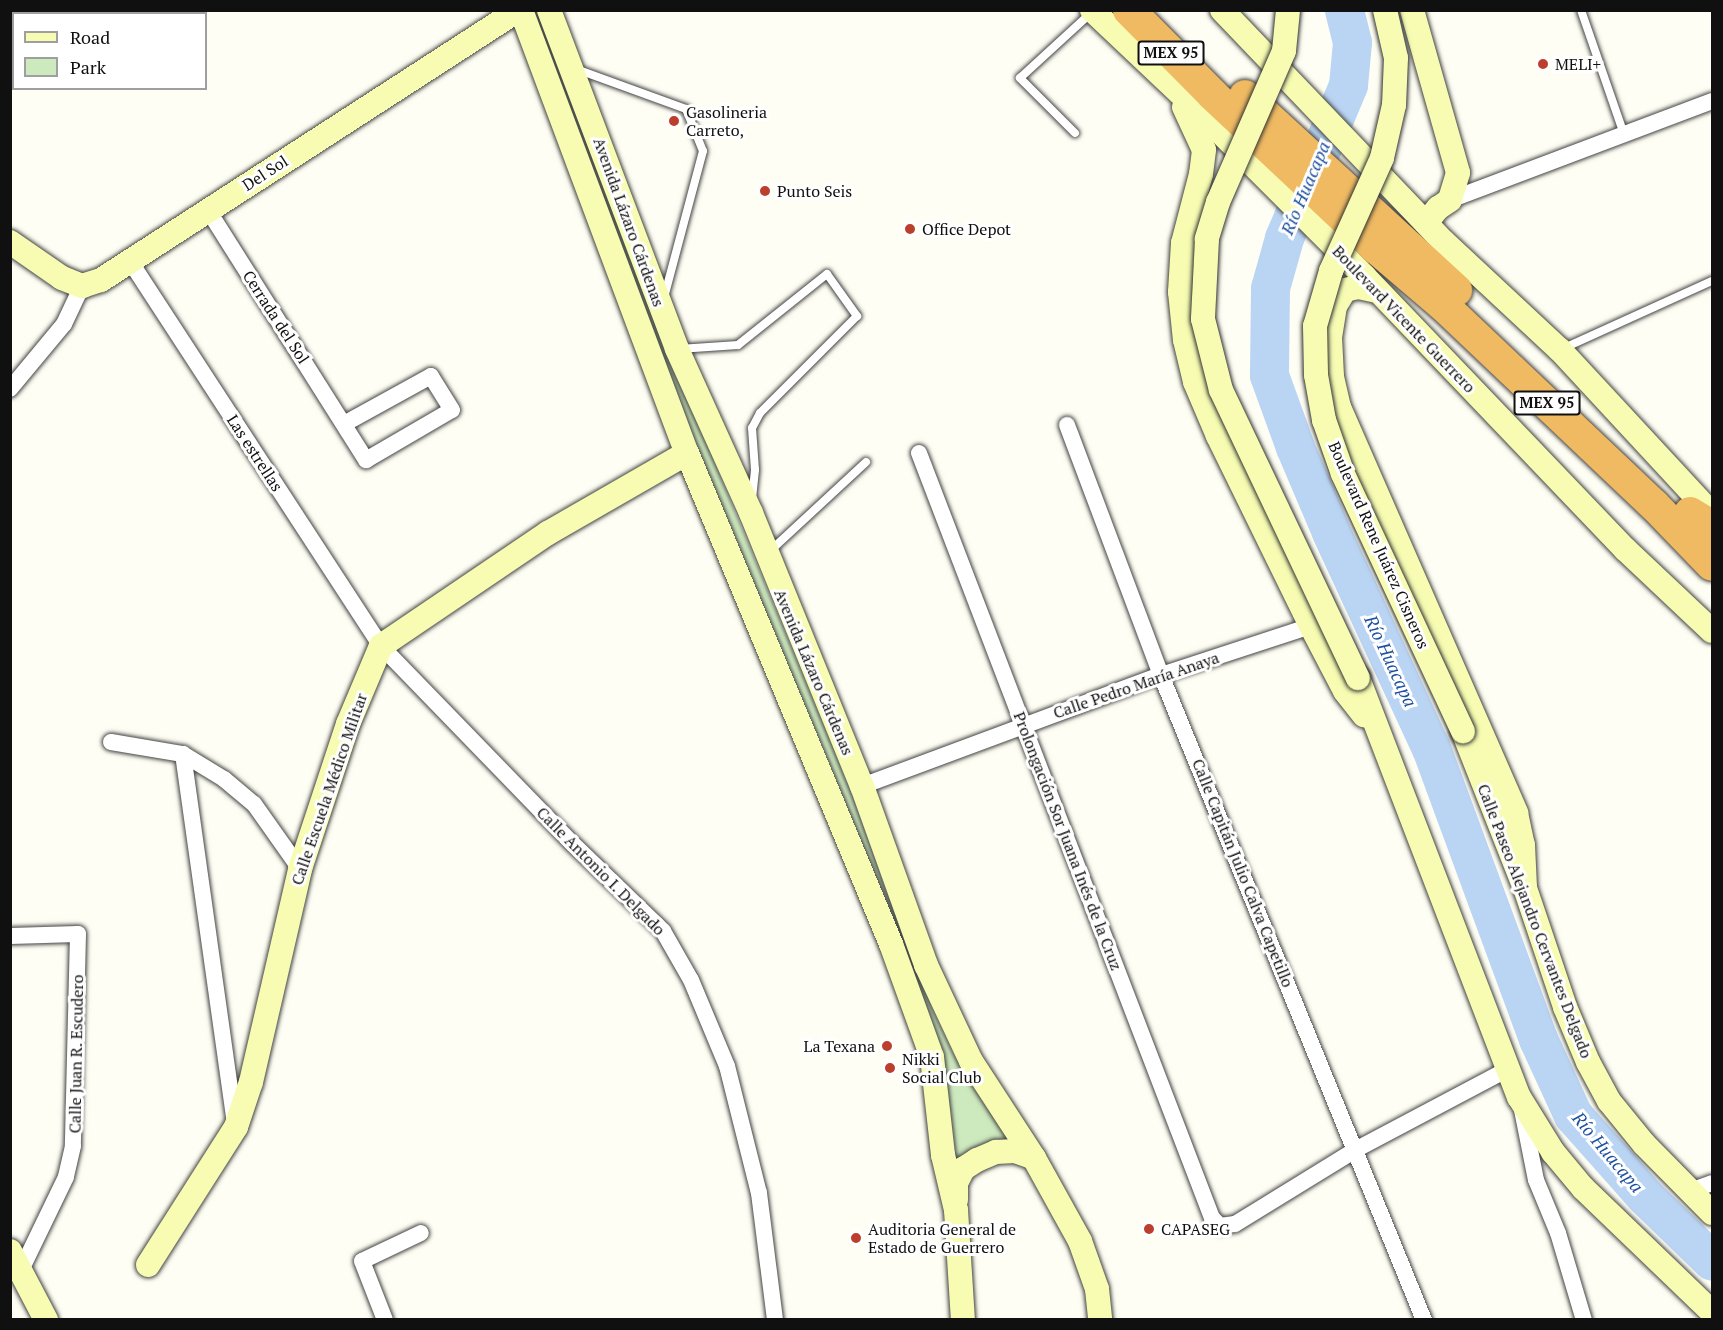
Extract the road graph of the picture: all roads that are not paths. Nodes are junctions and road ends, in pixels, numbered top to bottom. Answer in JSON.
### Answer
{"nodes":[{"id":1,"x":519,"y":10,"type":"edge"},
{"id":2,"x":549,"y":10,"type":"edge"},
{"id":3,"x":1130,"y":10,"type":"edge"},
{"id":4,"x":1158,"y":10,"type":"edge"},
{"id":5,"x":1222,"y":10,"type":"edge"},
{"id":6,"x":1288,"y":10,"type":"edge"},
{"id":7,"x":1384,"y":10,"type":"edge"},
{"id":8,"x":1412,"y":10,"type":"edge"},
{"id":9,"x":1581,"y":10,"type":"edge"},
{"id":10,"x":1092,"y":11,"type":"edge"},
{"id":11,"x":571,"y":67,"type":"junction"},
{"id":12,"x":1176,"y":91,"type":"junction"},
{"id":13,"x":1213,"y":96,"type":"junction"},
{"id":14,"x":1713,"y":101,"type":"edge"},
{"id":15,"x":1075,"y":133,"type":"dead end"},
{"id":16,"x":1624,"y":134,"type":"junction"},
{"id":17,"x":1450,"y":200,"type":"junction"},
{"id":18,"x":208,"y":210,"type":"junction"},
{"id":19,"x":1426,"y":223,"type":"junction"},
{"id":20,"x":1383,"y":238,"type":"junction"},
{"id":21,"x":10,"y":242,"type":"edge"},
{"id":22,"x":130,"y":261,"type":"junction"},
{"id":23,"x":1713,"y":281,"type":"edge"},
{"id":24,"x":1371,"y":284,"type":"junction"},
{"id":25,"x":82,"y":286,"type":"junction"},
{"id":26,"x":661,"y":307,"type":"junction"},
{"id":27,"x":677,"y":349,"type":"junction"},
{"id":28,"x":1560,"y":350,"type":"junction"},
{"id":29,"x":10,"y":389,"type":"edge"},
{"id":30,"x":344,"y":424,"type":"junction"},
{"id":31,"x":1067,"y":425,"type":"dead end"},
{"id":32,"x":687,"y":453,"type":"junction"},
{"id":33,"x":919,"y":453,"type":"dead end"},
{"id":34,"x":866,"y":462,"type":"dead end"},
{"id":35,"x":751,"y":513,"type":"junction"},
{"id":36,"x":1705,"y":518,"type":"edge"},
{"id":37,"x":1713,"y":535,"type":"edge"},
{"id":38,"x":766,"y":556,"type":"junction"},
{"id":39,"x":1713,"y":565,"type":"edge"},
{"id":40,"x":1311,"y":626,"type":"junction"},
{"id":41,"x":1713,"y":631,"type":"edge"},
{"id":42,"x":381,"y":646,"type":"junction"},
{"id":43,"x":1161,"y":675,"type":"junction"},
{"id":44,"x":1024,"y":724,"type":"junction"},
{"id":45,"x":1463,"y":731,"type":"joint"},
{"id":46,"x":1377,"y":732,"type":"junction"},
{"id":47,"x":111,"y":742,"type":"dead end"},
{"id":48,"x":183,"y":754,"type":"junction"},
{"id":49,"x":861,"y":786,"type":"junction"},
{"id":50,"x":300,"y":869,"type":"junction"},
{"id":51,"x":1525,"y":888,"type":"junction"},
{"id":52,"x":10,"y":936,"type":"edge"},
{"id":53,"x":1508,"y":1069,"type":"junction"},
{"id":54,"x":1519,"y":1097,"type":"junction"},
{"id":55,"x":236,"y":1127,"type":"junction"},
{"id":56,"x":1357,"y":1149,"type":"junction"},
{"id":57,"x":1034,"y":1158,"type":"junction"},
{"id":58,"x":1702,"y":1187,"type":"edge"},
{"id":59,"x":956,"y":1210,"type":"junction"},
{"id":60,"x":1713,"y":1213,"type":"edge"},
{"id":61,"x":421,"y":1233,"type":"dead end"},
{"id":62,"x":15,"y":1261,"type":"edge"},
{"id":63,"x":148,"y":1265,"type":"dead end"},
{"id":64,"x":1713,"y":1312,"type":"edge"},
{"id":65,"x":46,"y":1320,"type":"edge"},
{"id":66,"x":385,"y":1320,"type":"edge"},
{"id":67,"x":775,"y":1320,"type":"edge"},
{"id":68,"x":963,"y":1320,"type":"edge"},
{"id":69,"x":1100,"y":1320,"type":"edge"},
{"id":70,"x":1424,"y":1320,"type":"edge"},
{"id":71,"x":1584,"y":1320,"type":"edge"}],
"edges":[{"from":1,"to":18,"type":"main road","name":"Del Sol"},
{"from":1,"to":32,"type":"main road","name":"Avenida Lázaro Cárdenas"},
{"from":2,"to":11,"type":"main road","name":"Avenida Lázaro Cárdenas"},
{"from":3,"to":13,"type":"highway","name":"Boulevard Vicente Guerrero","number":"MEX 95"},
{"from":4,"to":13,"type":"highway","name":"Boulevard Vicente Guerrero","number":"MEX 95"},
{"from":5,"to":19,"type":"main road","name":"Boulevard Vicente Guerrero","bridge":true},
{"from":6,"to":46,"type":"main road","bridge":true},
{"from":7,"to":45,"type":"main road","name":"Boulevard Rene Juárez Cisneros","bridge":true},
{"from":8,"to":17,"type":"main road"},
{"from":9,"to":16,"type":"lane"},
{"from":10,"to":12,"type":"main road","name":"Boulevard Vicente Guerrero"},
{"from":10,"to":15,"type":"lane"},
{"from":11,"to":26,"type":"main road","name":"Avenida Lázaro Cárdenas"},
{"from":11,"to":26,"type":"lane"},
{"from":12,"to":13,"type":"main road","name":"Boulevard Vicente Guerrero"},
{"from":12,"to":40,"type":"main road"},
{"from":13,"to":20,"type":"highway","name":"Boulevard Vicente Guerrero","number":"MEX 95","bridge":true},
{"from":13,"to":24,"type":"main road","name":"Boulevard Vicente Guerrero","bridge":true},
{"from":14,"to":16,"type":"street"},
{"from":16,"to":17,"type":"street"},
{"from":17,"to":19,"type":"main road"},
{"from":18,"to":22,"type":"main road","name":"Del Sol"},
{"from":18,"to":30,"type":"street","name":"Cerrada del Sol"},
{"from":19,"to":28,"type":"main road","name":"Boulevard Vicente Guerrero"},
{"from":20,"to":36,"type":"highway","name":"Boulevard Vicente Guerrero","number":"MEX 95"},
{"from":20,"to":39,"type":"highway","name":"Boulevard Vicente Guerrero","number":"MEX 95"},
{"from":21,"to":25,"type":"main road"},
{"from":22,"to":25,"type":"main road","name":"Del Sol"},
{"from":22,"to":42,"type":"street","name":"Las estrellas"},
{"from":23,"to":28,"type":"lane"},
{"from":24,"to":41,"type":"main road","name":"Boulevard Vicente Guerrero"},
{"from":24,"to":51,"type":"main road"},
{"from":25,"to":29,"type":"street"},
{"from":26,"to":27,"type":"main road","name":"Avenida Lázaro Cárdenas"},
{"from":27,"to":35,"type":"main road","name":"Avenida Lázaro Cárdenas"},
{"from":27,"to":35,"type":"lane"},
{"from":28,"to":36,"type":"main road","name":"Boulevard Vicente Guerrero"},
{"from":30,"to":30,"type":"street","name":"Cerrada del Sol"},
{"from":31,"to":43,"type":"street","name":"Calle Capitán Julio Calva Capetillo"},
{"from":32,"to":42,"type":"main road"},
{"from":32,"to":59,"type":"main road","name":"Avenida Lázaro Cárdenas"},
{"from":33,"to":44,"type":"street","name":"Prolongación Sor Juana Inés de la Cruz"},
{"from":34,"to":38,"type":"lane"},
{"from":35,"to":38,"type":"main road","name":"Avenida Lázaro Cárdenas"},
{"from":36,"to":37,"type":"highway","name":"Boulevard Vicente Guerrero","number":"MEX 95"},
{"from":38,"to":49,"type":"main road","name":"Avenida Lázaro Cárdenas"},
{"from":40,"to":43,"type":"street","name":"Calle Pedro María Anaya"},
{"from":40,"to":46,"type":"main road"},
{"from":42,"to":50,"type":"main road","name":"Calle Escuela Médico Militar"},
{"from":42,"to":67,"type":"street","name":"Calle Antonio I. Delgado"},
{"from":43,"to":44,"type":"street","name":"Calle Pedro María Anaya"},
{"from":43,"to":56,"type":"street","name":"Calle Capitán Julio Calva Capetillo"},
{"from":44,"to":49,"type":"street","name":"Calle Pedro María Anaya"},
{"from":44,"to":56,"type":"street","name":"Prolongación Sor Juana Inés de la Cruz"},
{"from":45,"to":51,"type":"main road","name":"Calle Paseo Alejandro Cervantes Delgado"},
{"from":46,"to":53,"type":"main road"},
{"from":47,"to":48,"type":"street"},
{"from":48,"to":50,"type":"street"},
{"from":48,"to":55,"type":"street"},
{"from":49,"to":57,"type":"main road","name":"Avenida Lázaro Cárdenas"},
{"from":50,"to":55,"type":"main road","name":"Calle Escuela Médico Militar"},
{"from":51,"to":58,"type":"main road","name":"Calle Paseo Alejandro Cervantes Delgado"},
{"from":52,"to":62,"type":"street","name":"Calle Juan R. Escudero"},
{"from":53,"to":54,"type":"main road"},
{"from":53,"to":56,"type":"street"},
{"from":54,"to":64,"type":"main road"},
{"from":54,"to":71,"type":"street"},
{"from":55,"to":63,"type":"main road","name":"Calle Escuela Médico Militar"},
{"from":56,"to":70,"type":"street","name":"Calle Capitán Julio Calva Capetillo"},
{"from":57,"to":59,"type":"main road"},
{"from":57,"to":69,"type":"main road","name":"Avenida Lázaro Cárdenas"},
{"from":58,"to":60,"type":"main road","name":"Calle Paseo Alejandro Cervantes Delgado"},
{"from":59,"to":68,"type":"main road","name":"Avenida Lázaro Cárdenas"},
{"from":61,"to":66,"type":"street"},
{"from":62,"to":65,"type":"main road"}]}
